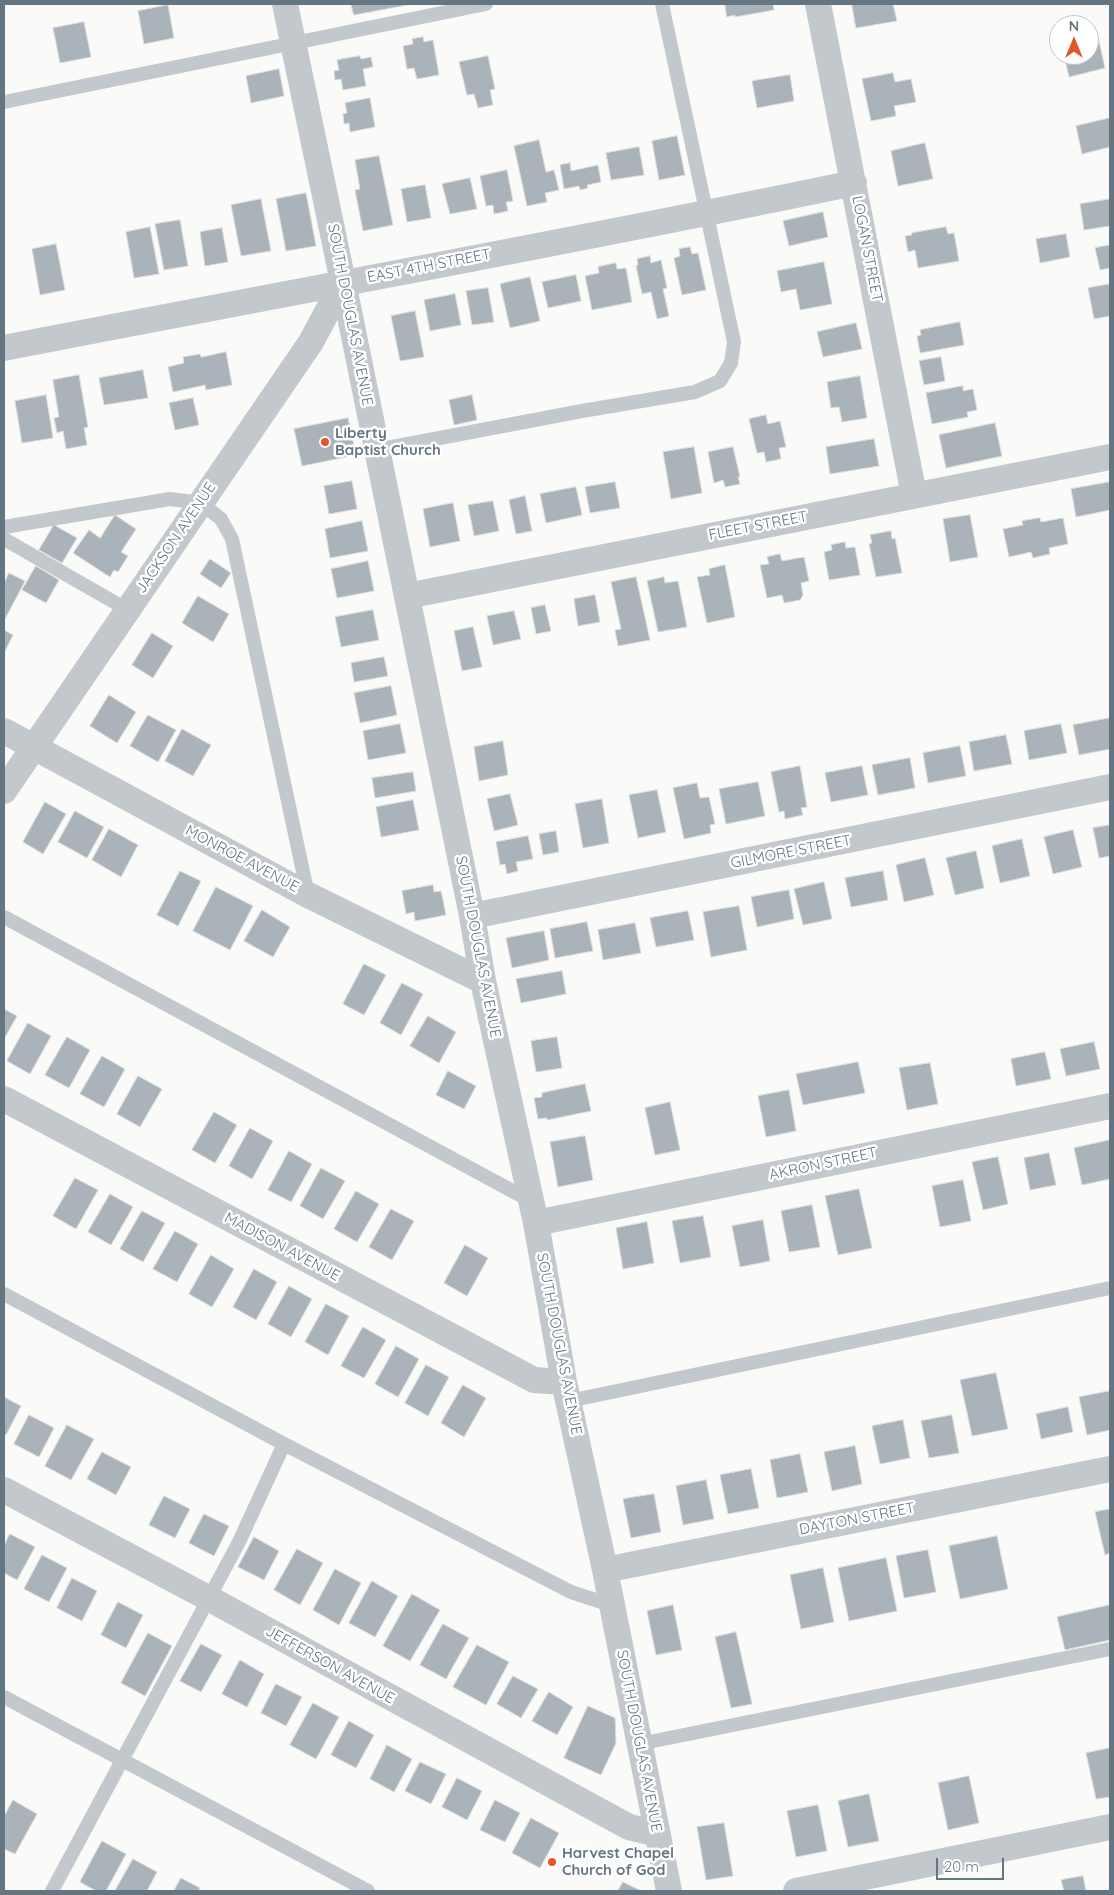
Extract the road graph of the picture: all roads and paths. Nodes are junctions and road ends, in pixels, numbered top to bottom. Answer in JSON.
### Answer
{"nodes":[{"id":1,"x":285,"y":4,"type":"edge"},
{"id":2,"x":486,"y":4,"type":"edge"},
{"id":3,"x":662,"y":4,"type":"edge"},
{"id":4,"x":818,"y":4,"type":"edge"},
{"id":5,"x":293,"y":43,"type":"junction"},
{"id":6,"x":4,"y":102,"type":"edge"},
{"id":7,"x":854,"y":183,"type":"junction"},
{"id":8,"x":706,"y":214,"type":"junction"},
{"id":9,"x":344,"y":282,"type":"junction"},
{"id":10,"x":4,"y":348,"type":"edge"},
{"id":11,"x":376,"y":450,"type":"junction"},
{"id":12,"x":1110,"y":458,"type":"edge"},
{"id":13,"x":914,"y":495,"type":"junction"},
{"id":14,"x":200,"y":503,"type":"junction"},
{"id":15,"x":4,"y":526,"type":"edge"},
{"id":16,"x":4,"y":539,"type":"edge"},
{"id":17,"x":406,"y":596,"type":"junction"},
{"id":18,"x":128,"y":610,"type":"junction"},
{"id":19,"x":4,"y":731,"type":"edge"},
{"id":20,"x":34,"y":748,"type":"junction"},
{"id":21,"x":1110,"y":788,"type":"edge"},
{"id":22,"x":4,"y":791,"type":"edge"},
{"id":23,"x":308,"y":894,"type":"junction"},
{"id":24,"x":472,"y":916,"type":"junction"},
{"id":25,"x":4,"y":917,"type":"edge"},
{"id":26,"x":483,"y":981,"type":"junction"},
{"id":27,"x":4,"y":1099,"type":"edge"},
{"id":28,"x":1110,"y":1106,"type":"edge"},
{"id":29,"x":533,"y":1212,"type":"junction"},
{"id":30,"x":1110,"y":1288,"type":"edge"},
{"id":31,"x":4,"y":1294,"type":"edge"},
{"id":32,"x":567,"y":1391,"type":"junction"},
{"id":33,"x":284,"y":1444,"type":"junction"},
{"id":34,"x":1110,"y":1469,"type":"edge"},
{"id":35,"x":4,"y":1490,"type":"edge"},
{"id":36,"x":605,"y":1570,"type":"junction"},
{"id":37,"x":210,"y":1599,"type":"junction"},
{"id":38,"x":611,"y":1605,"type":"junction"},
{"id":39,"x":1110,"y":1649,"type":"edge"},
{"id":40,"x":4,"y":1696,"type":"edge"},
{"id":41,"x":639,"y":1744,"type":"junction"},
{"id":42,"x":122,"y":1760,"type":"junction"},
{"id":43,"x":1110,"y":1827,"type":"edge"},
{"id":44,"x":658,"y":1834,"type":"junction"},
{"id":45,"x":52,"y":1891,"type":"edge"},
{"id":46,"x":368,"y":1891,"type":"edge"},
{"id":47,"x":669,"y":1891,"type":"edge"},
{"id":48,"x":796,"y":1891,"type":"edge"}],
"edges":[{"from":1,"to":5,"type":"street","name":"SOUTH DOUGLAS AVENUE"},
{"from":2,"to":5,"type":"lane"},
{"from":3,"to":8,"type":"lane"},
{"from":4,"to":7,"type":"street","name":"LOGAN STREET"},
{"from":5,"to":6,"type":"lane"},
{"from":5,"to":9,"type":"street","name":"SOUTH DOUGLAS AVENUE"},
{"from":7,"to":8,"type":"street","name":"EAST 4TH STREET"},
{"from":7,"to":13,"type":"street","name":"LOGAN STREET"},
{"from":8,"to":9,"type":"street","name":"EAST 4TH STREET"},
{"from":8,"to":11,"type":"lane"},
{"from":9,"to":10,"type":"street","name":"EAST 4TH STREET"},
{"from":9,"to":11,"type":"street","name":"SOUTH DOUGLAS AVENUE"},
{"from":9,"to":14,"type":"street","name":"JACKSON AVENUE"},
{"from":11,"to":17,"type":"street","name":"SOUTH DOUGLAS AVENUE"},
{"from":12,"to":13,"type":"street","name":"FLEET STREET"},
{"from":13,"to":17,"type":"street","name":"FLEET STREET"},
{"from":14,"to":15,"type":"lane"},
{"from":14,"to":18,"type":"street","name":"JACKSON AVENUE"},
{"from":14,"to":23,"type":"lane"},
{"from":16,"to":18,"type":"lane"},
{"from":17,"to":24,"type":"street","name":"SOUTH DOUGLAS AVENUE"},
{"from":18,"to":20,"type":"street","name":"JACKSON AVENUE"},
{"from":19,"to":20,"type":"street","name":"MONROE AVENUE"},
{"from":20,"to":22,"type":"street","name":"JACKSON AVENUE"},
{"from":20,"to":23,"type":"street","name":"MONROE AVENUE"},
{"from":21,"to":24,"type":"street","name":"GILMORE STREET"},
{"from":23,"to":26,"type":"street","name":"MONROE AVENUE"},
{"from":24,"to":26,"type":"street","name":"SOUTH DOUGLAS AVENUE"},
{"from":25,"to":29,"type":"lane"},
{"from":26,"to":29,"type":"street","name":"SOUTH DOUGLAS AVENUE"},
{"from":27,"to":32,"type":"street","name":"MADISON AVENUE"},
{"from":28,"to":29,"type":"street","name":"AKRON STREET"},
{"from":29,"to":32,"type":"street","name":"SOUTH DOUGLAS AVENUE"},
{"from":30,"to":32,"type":"lane"},
{"from":31,"to":33,"type":"lane"},
{"from":32,"to":36,"type":"street","name":"SOUTH DOUGLAS AVENUE"},
{"from":33,"to":37,"type":"lane"},
{"from":33,"to":38,"type":"lane"},
{"from":34,"to":36,"type":"street","name":"DAYTON STREET"},
{"from":35,"to":37,"type":"street","name":"JEFFERSON AVENUE"},
{"from":36,"to":38,"type":"street","name":"SOUTH DOUGLAS AVENUE"},
{"from":37,"to":42,"type":"lane"},
{"from":37,"to":44,"type":"street","name":"JEFFERSON AVENUE"},
{"from":38,"to":41,"type":"street","name":"SOUTH DOUGLAS AVENUE"},
{"from":39,"to":41,"type":"lane"},
{"from":40,"to":42,"type":"lane"},
{"from":41,"to":44,"type":"street","name":"SOUTH DOUGLAS AVENUE"},
{"from":42,"to":45,"type":"lane"},
{"from":42,"to":46,"type":"lane"},
{"from":43,"to":48,"type":"street"},
{"from":44,"to":47,"type":"street","name":"SOUTH DOUGLAS AVENUE"}]}
